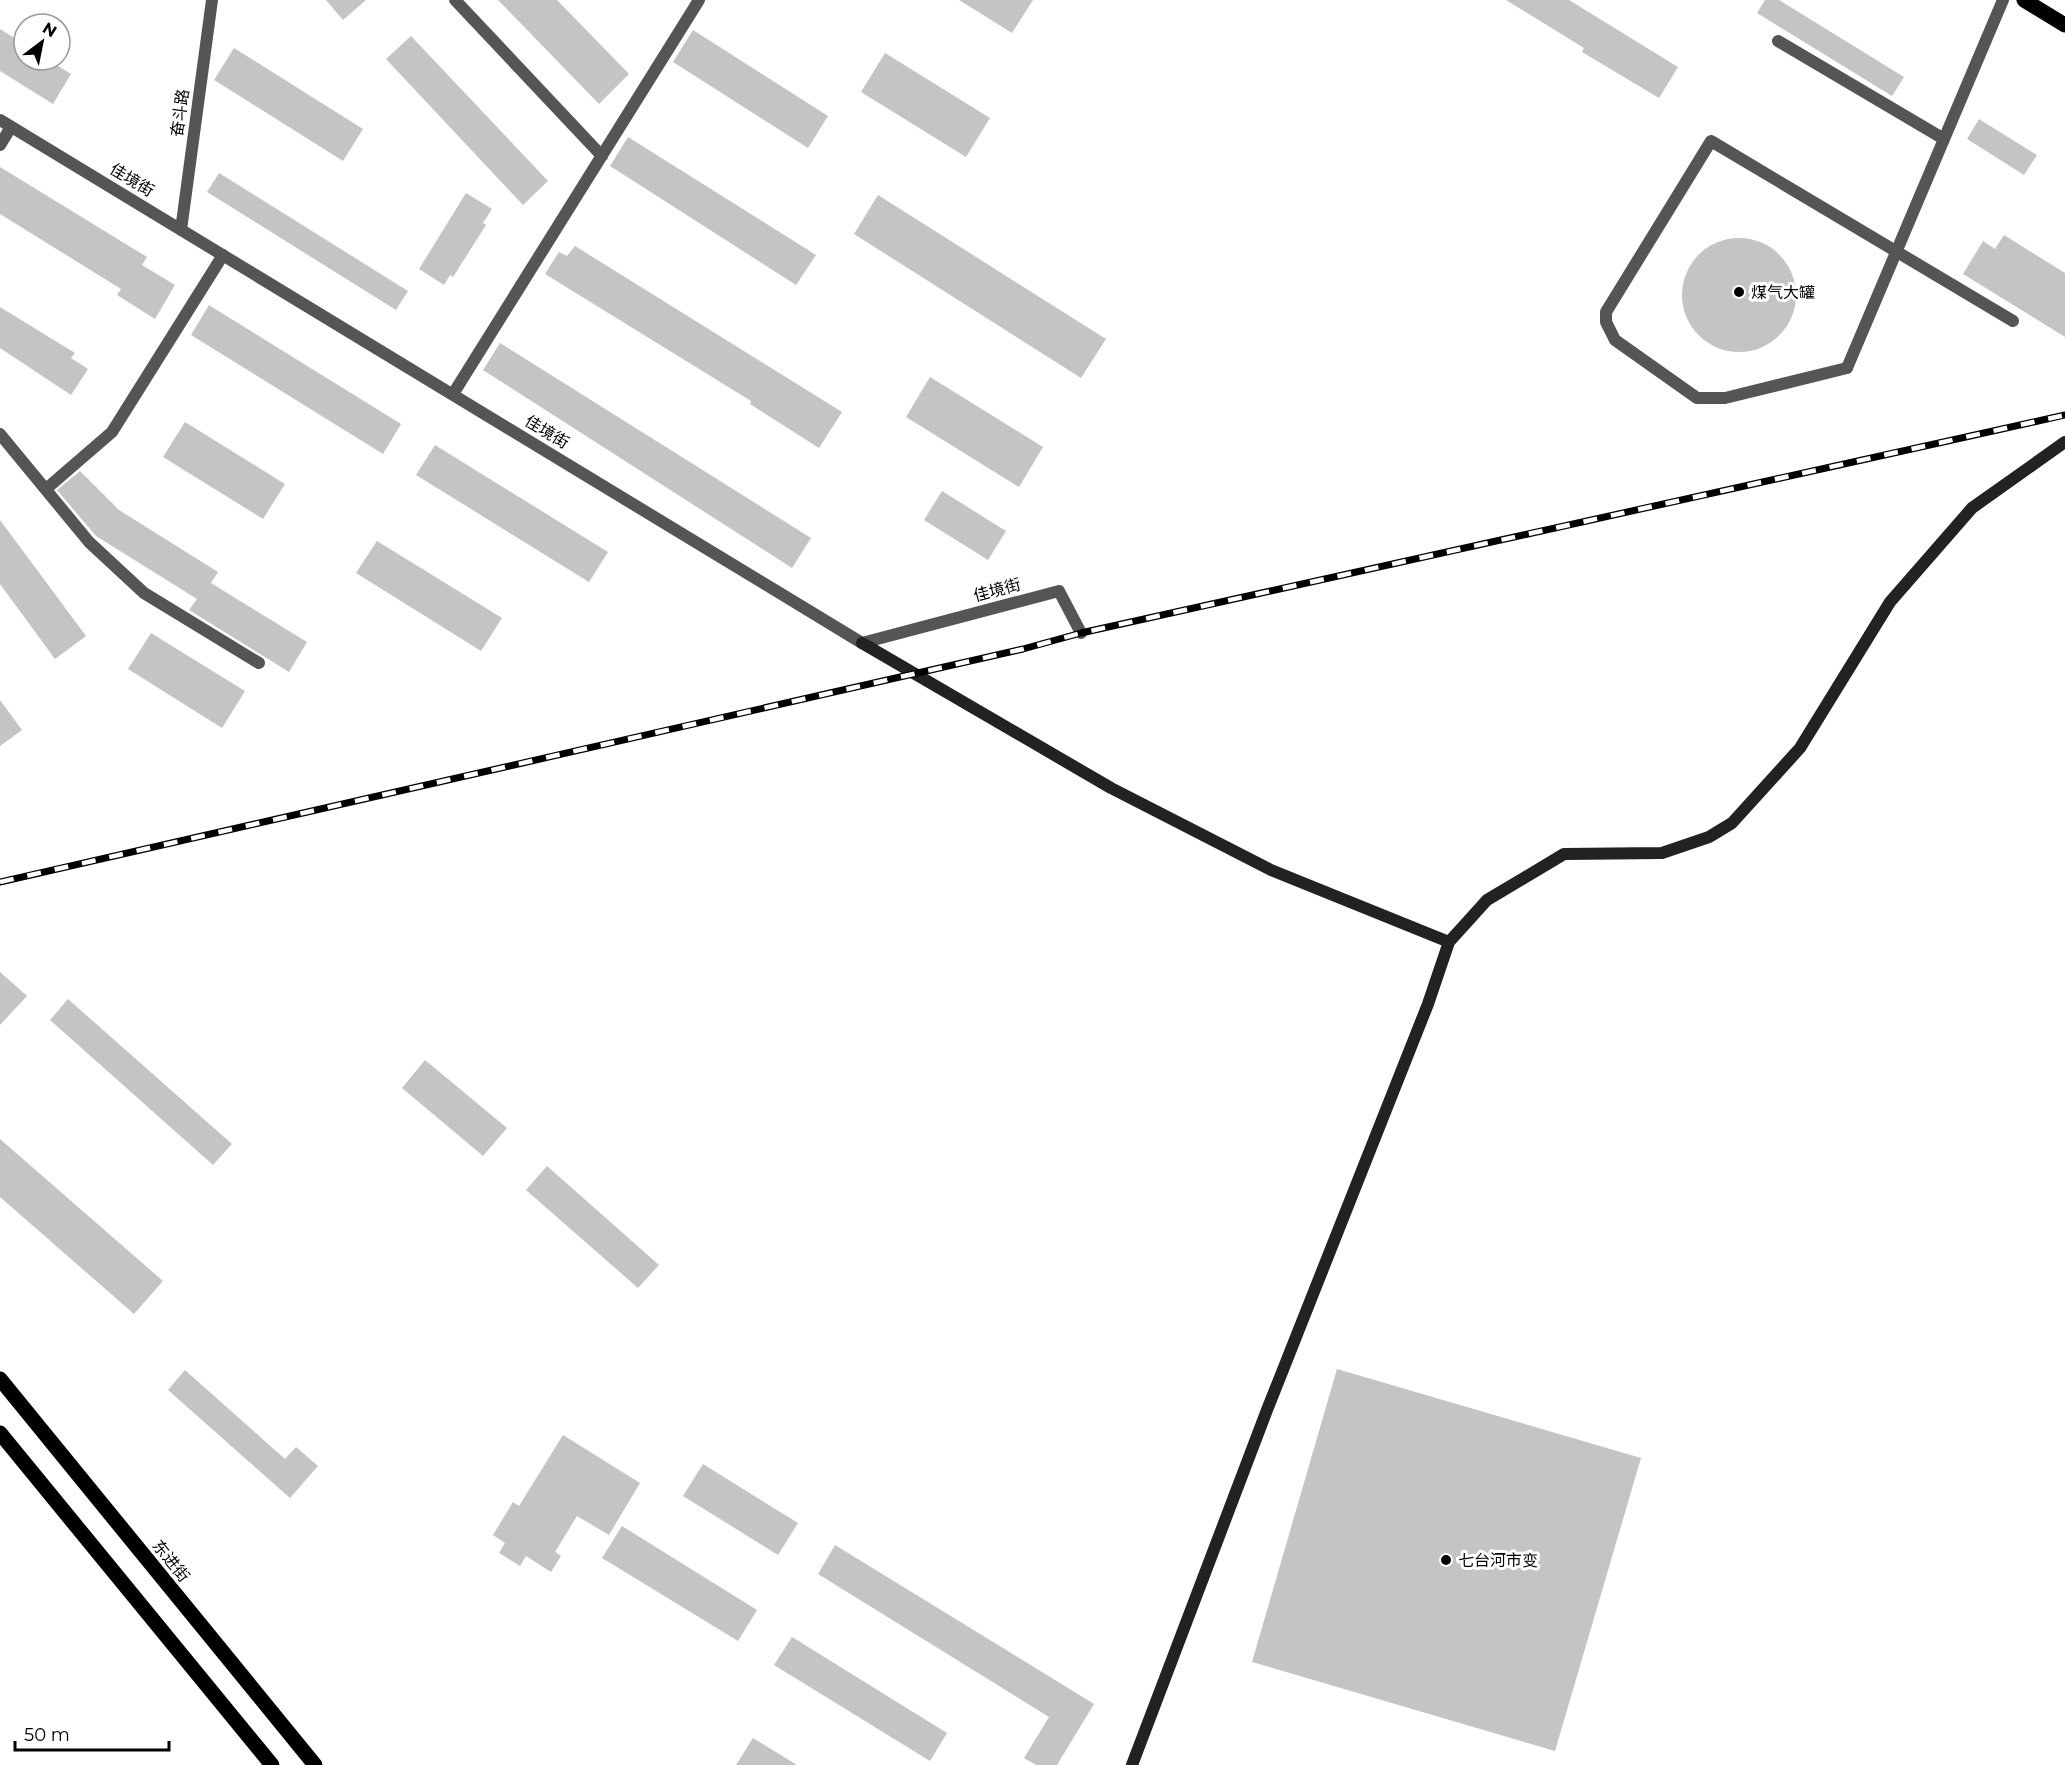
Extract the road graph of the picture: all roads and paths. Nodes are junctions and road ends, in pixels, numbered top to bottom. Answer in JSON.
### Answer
{"nodes":[{"id":1,"x":212,"y":0,"type":"edge"},
{"id":2,"x":454,"y":0,"type":"edge"},
{"id":3,"x":699,"y":0,"type":"edge"},
{"id":4,"x":2003,"y":0,"type":"edge"},
{"id":5,"x":2024,"y":0,"type":"edge"},
{"id":6,"x":2065,"y":25,"type":"edge"},
{"id":7,"x":1778,"y":41,"type":"dead end"},
{"id":8,"x":0,"y":120,"type":"edge"},
{"id":9,"x":11,"y":126,"type":"junction"},
{"id":10,"x":1944,"y":140,"type":"junction"},
{"id":11,"x":0,"y":145,"type":"edge"},
{"id":12,"x":602,"y":156,"type":"junction"},
{"id":13,"x":181,"y":230,"type":"junction"},
{"id":14,"x":1896,"y":253,"type":"junction"},
{"id":15,"x":223,"y":255,"type":"junction"},
{"id":16,"x":2013,"y":321,"type":"dead end"},
{"id":17,"x":453,"y":394,"type":"junction"},
{"id":18,"x":0,"y":434,"type":"edge"},
{"id":19,"x":2065,"y":442,"type":"edge"},
{"id":20,"x":46,"y":489,"type":"junction"},
{"id":21,"x":1081,"y":633,"type":"dead end"},
{"id":22,"x":862,"y":643,"type":"junction"},
{"id":23,"x":259,"y":663,"type":"dead end"},
{"id":24,"x":1449,"y":942,"type":"junction"},
{"id":25,"x":0,"y":1379,"type":"edge"},
{"id":26,"x":0,"y":1433,"type":"edge"},
{"id":27,"x":272,"y":1765,"type":"edge"},
{"id":28,"x":315,"y":1765,"type":"edge"},
{"id":29,"x":1132,"y":1765,"type":"edge"}],
"edges":[{"from":1,"to":13,"type":"street","name":"奋斗路"},
{"from":2,"to":12,"type":"street"},
{"from":3,"to":12,"type":"street"},
{"from":4,"to":10,"type":"street"},
{"from":5,"to":6,"type":"main road"},
{"from":7,"to":10,"type":"street"},
{"from":8,"to":9,"type":"street","name":"佳境街"},
{"from":9,"to":11,"type":"street"},
{"from":9,"to":13,"type":"street","name":"佳境街"},
{"from":10,"to":14,"type":"street"},
{"from":12,"to":17,"type":"street"},
{"from":13,"to":15,"type":"street","name":"佳境街"},
{"from":14,"to":14,"type":"street"},
{"from":14,"to":16,"type":"street"},
{"from":15,"to":17,"type":"street","name":"佳境街"},
{"from":15,"to":20,"type":"street"},
{"from":17,"to":22,"type":"street","name":"佳境街"},
{"from":18,"to":20,"type":"street"},
{"from":19,"to":24,"type":"main road"},
{"from":20,"to":23,"type":"street"},
{"from":21,"to":22,"type":"street","name":"佳境街"},
{"from":22,"to":24,"type":"main road"},
{"from":24,"to":29,"type":"main road"},
{"from":25,"to":28,"type":"main road","name":"东进街"},
{"from":26,"to":27,"type":"main road"}]}
